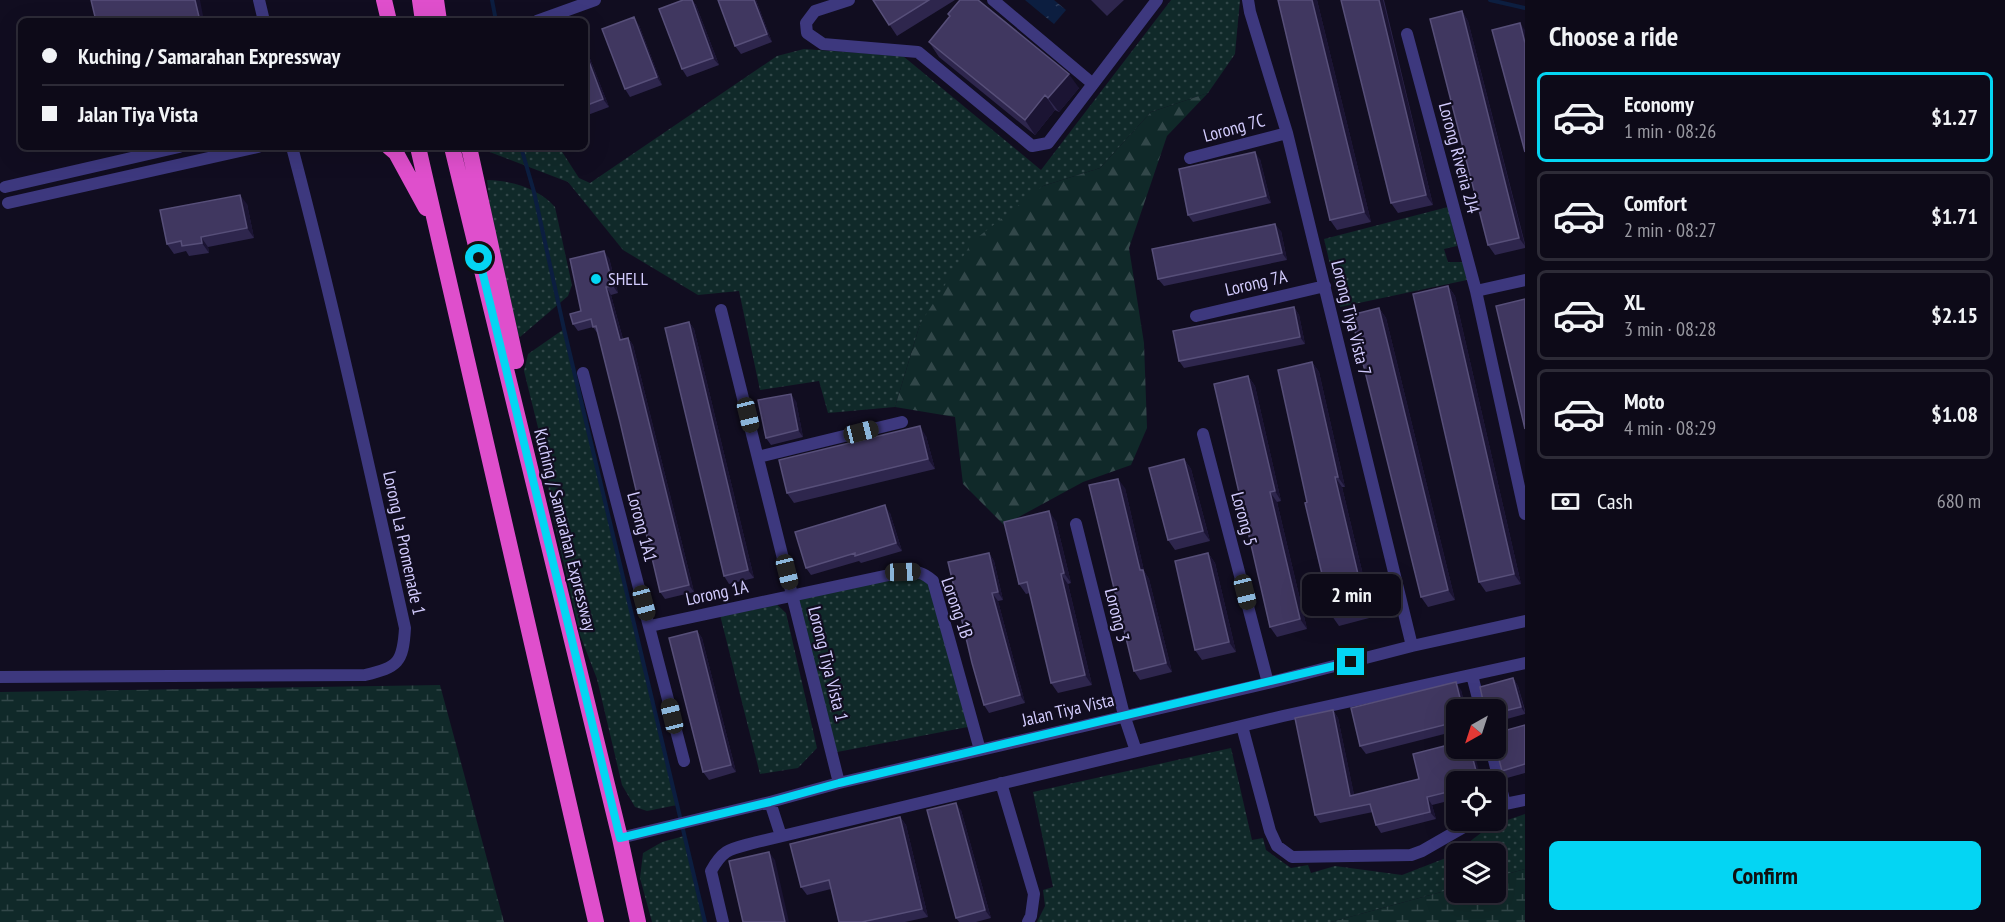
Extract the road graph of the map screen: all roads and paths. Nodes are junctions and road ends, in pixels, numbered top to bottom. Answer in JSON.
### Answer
{"nodes":[{"id":1,"x":260,"y":0,"type":"edge"},
{"id":2,"x":382,"y":0,"type":"edge"},
{"id":3,"x":420,"y":0,"type":"edge"},
{"id":4,"x":436,"y":0,"type":"edge"},
{"id":5,"x":595,"y":0,"type":"edge"},
{"id":6,"x":849,"y":0,"type":"edge"},
{"id":7,"x":993,"y":0,"type":"edge"},
{"id":8,"x":1157,"y":0,"type":"edge"},
{"id":9,"x":1248,"y":0,"type":"edge"},
{"id":10,"x":263,"y":18,"type":"edge"},
{"id":11,"x":380,"y":18,"type":"edge"},
{"id":12,"x":388,"y":18,"type":"edge"},
{"id":13,"x":423,"y":18,"type":"edge"},
{"id":14,"x":439,"y":18,"type":"edge"},
{"id":15,"x":545,"y":18,"type":"edge"},
{"id":16,"x":1407,"y":34,"type":"dead end"},
{"id":17,"x":1093,"y":84,"type":"junction"},
{"id":18,"x":1287,"y":133,"type":"junction"},
{"id":19,"x":165,"y":150,"type":"edge"},
{"id":20,"x":245,"y":150,"type":"edge"},
{"id":21,"x":293,"y":150,"type":"edge"},
{"id":22,"x":392,"y":150,"type":"edge"},
{"id":23,"x":419,"y":150,"type":"edge"},
{"id":24,"x":453,"y":150,"type":"edge"},
{"id":25,"x":469,"y":150,"type":"edge"},
{"id":26,"x":1190,"y":158,"type":"dead end"},
{"id":27,"x":2,"y":186,"type":"edge"},
{"id":28,"x":4,"y":206,"type":"edge"},
{"id":29,"x":437,"y":230,"type":"junction"},
{"id":30,"x":1525,"y":280,"type":"edge"},
{"id":31,"x":1325,"y":286,"type":"junction"},
{"id":32,"x":1476,"y":291,"type":"junction"},
{"id":33,"x":722,"y":310,"type":"dead end"},
{"id":34,"x":1196,"y":316,"type":"dead end"},
{"id":35,"x":583,"y":373,"type":"dead end"},
{"id":36,"x":903,"y":422,"type":"dead end"},
{"id":37,"x":1203,"y":434,"type":"dead end"},
{"id":38,"x":758,"y":457,"type":"junction"},
{"id":39,"x":538,"y":501,"type":"junction"},
{"id":40,"x":1525,"y":514,"type":"edge"},
{"id":41,"x":1076,"y":524,"type":"dead end"},
{"id":42,"x":792,"y":595,"type":"junction"},
{"id":43,"x":1525,"y":621,"type":"edge"},
{"id":44,"x":650,"y":626,"type":"junction"},
{"id":45,"x":1412,"y":646,"type":"junction"},
{"id":46,"x":1525,"y":663,"type":"edge"},
{"id":47,"x":1472,"y":675,"type":"junction"},
{"id":48,"x":0,"y":678,"type":"edge"},
{"id":49,"x":1268,"y":683,"type":"junction"},
{"id":50,"x":1478,"y":699,"type":"edge"},
{"id":51,"x":1124,"y":715,"type":"junction"},
{"id":52,"x":1242,"y":726,"type":"junction"},
{"id":53,"x":980,"y":750,"type":"junction"},
{"id":54,"x":1136,"y":751,"type":"junction"},
{"id":55,"x":684,"y":761,"type":"dead end"},
{"id":56,"x":839,"y":783,"type":"junction"},
{"id":57,"x":1001,"y":783,"type":"junction"},
{"id":58,"x":1525,"y":800,"type":"edge"},
{"id":59,"x":770,"y":802,"type":"junction"},
{"id":60,"x":1506,"y":805,"type":"edge"},
{"id":61,"x":1457,"y":831,"type":"edge"},
{"id":62,"x":782,"y":836,"type":"junction"},
{"id":63,"x":620,"y":838,"type":"junction"},
{"id":64,"x":596,"y":922,"type":"edge"},
{"id":65,"x":638,"y":922,"type":"edge"},
{"id":66,"x":723,"y":922,"type":"edge"},
{"id":67,"x":1028,"y":922,"type":"edge"}],
"edges":[{"from":1,"to":10,"type":"street"},
{"from":2,"to":11,"type":"highway"},
{"from":2,"to":12,"type":"highway"},
{"from":3,"to":13,"type":"highway"},
{"from":4,"to":14,"type":"highway"},
{"from":5,"to":15,"type":"street"},
{"from":6,"to":17,"type":"street"},
{"from":7,"to":17,"type":"street"},
{"from":8,"to":17,"type":"street"},
{"from":9,"to":18,"type":"street","name":"Lorong Tiya Vista 7"},
{"from":16,"to":32,"type":"street","name":"Lorong Riveria 2J4"},
{"from":18,"to":26,"type":"street","name":"Lorong 7C"},
{"from":18,"to":31,"type":"street","name":"Lorong Tiya Vista 7"},
{"from":19,"to":27,"type":"street"},
{"from":20,"to":28,"type":"street"},
{"from":21,"to":48,"type":"street","name":"Lorong La Promenade 1"},
{"from":22,"to":29,"type":"highway"},
{"from":23,"to":29,"type":"highway"},
{"from":24,"to":39,"type":"highway","name":"Kuching / Samarahan Expressway"},
{"from":25,"to":39,"type":"highway"},
{"from":27,"to":28,"type":"street"},
{"from":29,"to":64,"type":"highway"},
{"from":30,"to":32,"type":"street"},
{"from":31,"to":34,"type":"street","name":"Lorong 7A"},
{"from":31,"to":45,"type":"street","name":"Lorong Tiya Vista 7"},
{"from":32,"to":40,"type":"street","name":"Lorong Riveria 2J4"},
{"from":33,"to":38,"type":"street","name":"Lorong Tiya Vista 1"},
{"from":35,"to":44,"type":"street","name":"Lorong 1A1"},
{"from":36,"to":38,"type":"street"},
{"from":37,"to":49,"type":"street","name":"Lorong 5"},
{"from":38,"to":42,"type":"street","name":"Lorong Tiya Vista 1"},
{"from":39,"to":63,"type":"highway","name":"Kuching / Samarahan Expressway"},
{"from":41,"to":51,"type":"street","name":"Lorong 3"},
{"from":42,"to":44,"type":"street","name":"Lorong 1A"},
{"from":42,"to":53,"type":"street","name":"Lorong 1B"},
{"from":42,"to":56,"type":"street","name":"Lorong Tiya Vista 1"},
{"from":43,"to":45,"type":"street","name":"Jalan Tiya Vista"},
{"from":44,"to":55,"type":"street","name":"Lorong 1A1"},
{"from":45,"to":49,"type":"street","name":"Jalan Tiya Vista"},
{"from":46,"to":47,"type":"street"},
{"from":47,"to":50,"type":"street"},
{"from":47,"to":52,"type":"street"},
{"from":49,"to":51,"type":"street","name":"Jalan Tiya Vista"},
{"from":51,"to":53,"type":"street","name":"Jalan Tiya Vista"},
{"from":51,"to":54,"type":"street","name":"Lorong 3"},
{"from":52,"to":54,"type":"street"},
{"from":52,"to":61,"type":"street"},
{"from":53,"to":56,"type":"street","name":"Jalan Tiya Vista"},
{"from":54,"to":57,"type":"street"},
{"from":56,"to":59,"type":"street","name":"Jalan Tiya Vista"},
{"from":57,"to":62,"type":"street"},
{"from":57,"to":67,"type":"street"},
{"from":58,"to":60,"type":"street"},
{"from":59,"to":62,"type":"street"},
{"from":59,"to":63,"type":"street","name":"Jalan Tiya Vista"},
{"from":62,"to":66,"type":"street"},
{"from":63,"to":65,"type":"highway","name":"Kuching / Samarahan Expressway"}]}
